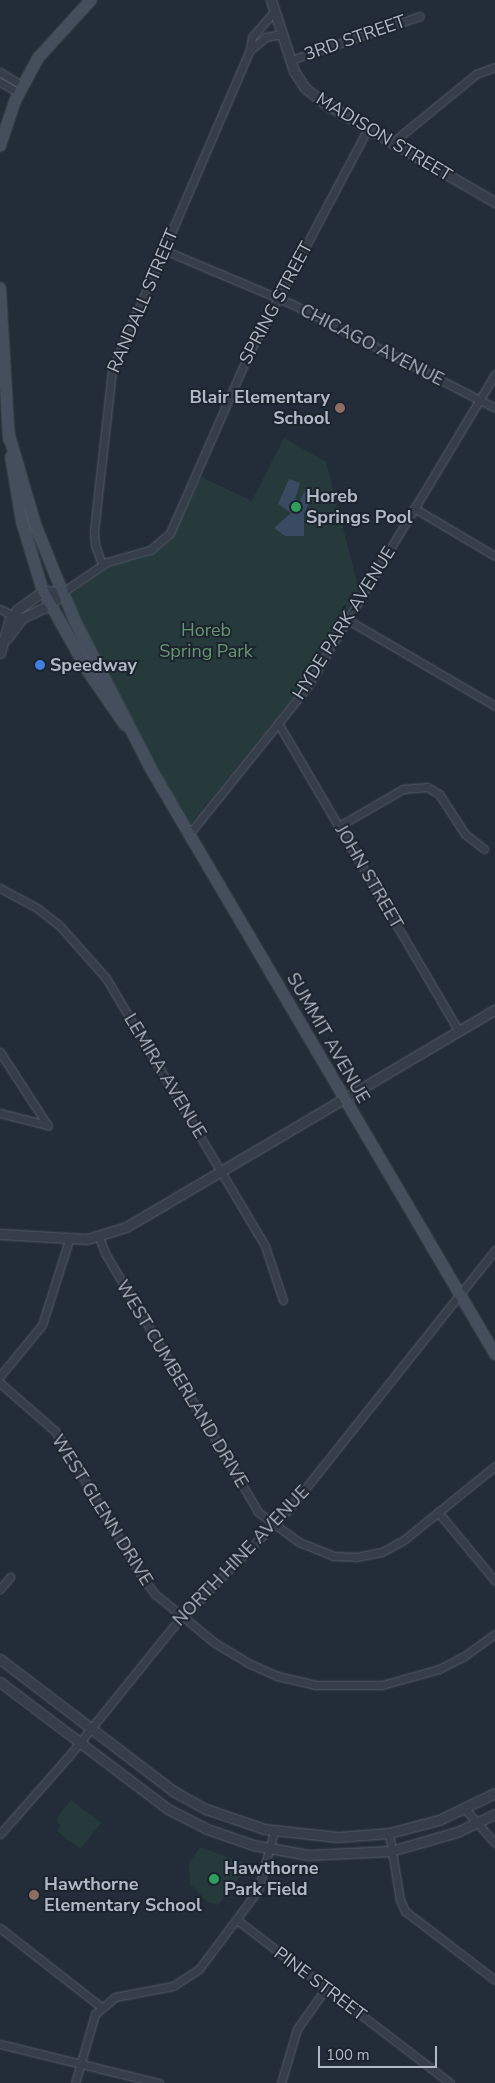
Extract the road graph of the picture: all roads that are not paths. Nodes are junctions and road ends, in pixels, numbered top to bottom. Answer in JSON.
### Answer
{"nodes":[{"id":1,"x":91,"y":0,"type":"edge"},
{"id":2,"x":271,"y":0,"type":"edge"},
{"id":3,"x":275,"y":12,"type":"junction"},
{"id":4,"x":420,"y":16,"type":"dead end"},
{"id":5,"x":282,"y":34,"type":"junction"},
{"id":6,"x":250,"y":50,"type":"junction"},
{"id":7,"x":290,"y":60,"type":"junction"},
{"id":8,"x":495,"y":67,"type":"edge"},
{"id":9,"x":0,"y":72,"type":"edge"},
{"id":10,"x":0,"y":82,"type":"edge"},
{"id":11,"x":20,"y":89,"type":"junction"},
{"id":12,"x":368,"y":128,"type":"junction"},
{"id":13,"x":393,"y":142,"type":"junction"},
{"id":14,"x":0,"y":146,"type":"edge"},
{"id":15,"x":495,"y":202,"type":"edge"},
{"id":16,"x":164,"y":250,"type":"junction"},
{"id":17,"x":0,"y":288,"type":"edge"},
{"id":18,"x":278,"y":298,"type":"junction"},
{"id":19,"x":495,"y":374,"type":"edge"},
{"id":20,"x":479,"y":400,"type":"junction"},
{"id":21,"x":495,"y":408,"type":"edge"},
{"id":22,"x":9,"y":435,"type":"junction"},
{"id":23,"x":414,"y":508,"type":"junction"},
{"id":24,"x":495,"y":556,"type":"edge"},
{"id":25,"x":102,"y":564,"type":"junction"},
{"id":26,"x":43,"y":591,"type":"junction"},
{"id":27,"x":63,"y":592,"type":"junction"},
{"id":28,"x":50,"y":605,"type":"junction"},
{"id":29,"x":0,"y":609,"type":"edge"},
{"id":30,"x":12,"y":615,"type":"junction"},
{"id":31,"x":348,"y":620,"type":"junction"},
{"id":32,"x":4,"y":642,"type":"junction"},
{"id":33,"x":0,"y":653,"type":"edge"},
{"id":34,"x":495,"y":706,"type":"edge"},
{"id":35,"x":278,"y":723,"type":"junction"},
{"id":36,"x":136,"y":737,"type":"junction"},
{"id":37,"x":339,"y":826,"type":"junction"},
{"id":38,"x":189,"y":834,"type":"junction"},
{"id":39,"x":484,"y":849,"type":"dead end"},
{"id":40,"x":0,"y":888,"type":"edge"},
{"id":41,"x":495,"y":1010,"type":"edge"},
{"id":42,"x":460,"y":1031,"type":"junction"},
{"id":43,"x":0,"y":1052,"type":"edge"},
{"id":44,"x":345,"y":1098,"type":"junction"},
{"id":45,"x":0,"y":1113,"type":"edge"},
{"id":46,"x":221,"y":1171,"type":"junction"},
{"id":47,"x":0,"y":1234,"type":"edge"},
{"id":48,"x":99,"y":1237,"type":"junction"},
{"id":49,"x":69,"y":1240,"type":"junction"},
{"id":50,"x":495,"y":1250,"type":"edge"},
{"id":51,"x":460,"y":1295,"type":"junction"},
{"id":52,"x":283,"y":1300,"type":"dead end"},
{"id":53,"x":495,"y":1354,"type":"edge"},
{"id":54,"x":0,"y":1376,"type":"edge"},
{"id":55,"x":0,"y":1383,"type":"edge"},
{"id":56,"x":495,"y":1466,"type":"edge"},
{"id":57,"x":438,"y":1512,"type":"junction"},
{"id":58,"x":274,"y":1526,"type":"junction"},
{"id":59,"x":10,"y":1577,"type":"dead end"},
{"id":60,"x":495,"y":1581,"type":"edge"},
{"id":61,"x":0,"y":1589,"type":"edge"},
{"id":62,"x":182,"y":1616,"type":"junction"},
{"id":63,"x":495,"y":1634,"type":"edge"},
{"id":64,"x":0,"y":1659,"type":"edge"},
{"id":65,"x":0,"y":1682,"type":"edge"},
{"id":66,"x":63,"y":1708,"type":"junction"},
{"id":67,"x":52,"y":1722,"type":"junction"},
{"id":68,"x":90,"y":1729,"type":"junction"},
{"id":69,"x":79,"y":1743,"type":"junction"},
{"id":70,"x":495,"y":1793,"type":"edge"},
{"id":71,"x":465,"y":1809,"type":"junction"},
{"id":72,"x":495,"y":1814,"type":"edge"},
{"id":73,"x":476,"y":1824,"type":"junction"},
{"id":74,"x":274,"y":1832,"type":"junction"},
{"id":75,"x":389,"y":1833,"type":"junction"},
{"id":76,"x":0,"y":1834,"type":"edge"},
{"id":77,"x":495,"y":1843,"type":"edge"},
{"id":78,"x":270,"y":1849,"type":"junction"},
{"id":79,"x":391,"y":1852,"type":"junction"},
{"id":80,"x":237,"y":1920,"type":"junction"},
{"id":81,"x":0,"y":1928,"type":"edge"},
{"id":82,"x":495,"y":1980,"type":"edge"},
{"id":83,"x":326,"y":1988,"type":"junction"},
{"id":84,"x":101,"y":2007,"type":"junction"},
{"id":85,"x":0,"y":2044,"type":"edge"},
{"id":86,"x":80,"y":2064,"type":"junction"},
{"id":87,"x":75,"y":2083,"type":"edge"},
{"id":88,"x":158,"y":2083,"type":"edge"},
{"id":89,"x":281,"y":2083,"type":"edge"},
{"id":90,"x":450,"y":2083,"type":"edge"}],
"edges":[{"from":1,"to":11,"type":"main road"},
{"from":2,"to":3,"type":"street","name":"MADISON STREET"},
{"from":3,"to":5,"type":"street","name":"MADISON STREET"},
{"from":3,"to":6,"type":"street","name":"RANDALL STREET"},
{"from":4,"to":7,"type":"street","name":"3RD STREET"},
{"from":5,"to":6,"type":"street"},
{"from":5,"to":7,"type":"street","name":"MADISON STREET"},
{"from":6,"to":16,"type":"street","name":"RANDALL STREET"},
{"from":7,"to":12,"type":"street","name":"MADISON STREET"},
{"from":8,"to":13,"type":"street"},
{"from":9,"to":11,"type":"street"},
{"from":10,"to":11,"type":"street"},
{"from":11,"to":14,"type":"main road"},
{"from":12,"to":13,"type":"street","name":"MADISON STREET"},
{"from":12,"to":18,"type":"street","name":"SPRING STREET"},
{"from":13,"to":15,"type":"street","name":"MADISON STREET"},
{"from":16,"to":18,"type":"street","name":"CHICAGO AVENUE"},
{"from":16,"to":25,"type":"street","name":"RANDALL STREET"},
{"from":17,"to":22,"type":"main road"},
{"from":18,"to":20,"type":"street","name":"CHICAGO AVENUE"},
{"from":18,"to":25,"type":"street","name":"SPRING STREET"},
{"from":19,"to":20,"type":"street","name":"HYDE PARK AVENUE"},
{"from":20,"to":21,"type":"street","name":"CHICAGO AVENUE"},
{"from":20,"to":23,"type":"street","name":"HYDE PARK AVENUE"},
{"from":22,"to":26,"type":"main road","name":"SUMMIT AVENUE"},
{"from":22,"to":27,"type":"main road","name":"SUMMIT AVENUE"},
{"from":23,"to":24,"type":"street"},
{"from":23,"to":31,"type":"street","name":"HYDE PARK AVENUE"},
{"from":25,"to":27,"type":"street","name":"SPRING STREET"},
{"from":26,"to":27,"type":"street"},
{"from":26,"to":28,"type":"main road","name":"SUMMIT AVENUE"},
{"from":26,"to":30,"type":"street"},
{"from":27,"to":28,"type":"street"},
{"from":27,"to":36,"type":"main road","name":"SUMMIT AVENUE"},
{"from":28,"to":32,"type":"street"},
{"from":28,"to":36,"type":"main road","name":"SUMMIT AVENUE"},
{"from":29,"to":30,"type":"street"},
{"from":30,"to":32,"type":"street"},
{"from":31,"to":34,"type":"street"},
{"from":31,"to":35,"type":"street","name":"HYDE PARK AVENUE"},
{"from":32,"to":33,"type":"street"},
{"from":35,"to":37,"type":"street","name":"JOHN STREET"},
{"from":35,"to":38,"type":"street","name":"HYDE PARK AVENUE"},
{"from":36,"to":38,"type":"main road","name":"SUMMIT AVENUE"},
{"from":37,"to":39,"type":"street"},
{"from":37,"to":42,"type":"street","name":"JOHN STREET"},
{"from":38,"to":44,"type":"main road","name":"SUMMIT AVENUE"},
{"from":40,"to":46,"type":"street","name":"LEMIRA AVENUE"},
{"from":41,"to":42,"type":"street"},
{"from":42,"to":44,"type":"street"},
{"from":43,"to":45,"type":"street"},
{"from":44,"to":46,"type":"street"},
{"from":44,"to":51,"type":"main road","name":"SUMMIT AVENUE"},
{"from":46,"to":48,"type":"street"},
{"from":46,"to":52,"type":"street","name":"LEMIRA AVENUE"},
{"from":47,"to":49,"type":"street"},
{"from":48,"to":49,"type":"street"},
{"from":48,"to":58,"type":"street","name":"WEST CUMBERLAND DRIVE"},
{"from":49,"to":54,"type":"street"},
{"from":50,"to":51,"type":"street","name":"NORTH HINE AVENUE"},
{"from":51,"to":53,"type":"main road","name":"SUMMIT AVENUE"},
{"from":51,"to":58,"type":"street","name":"NORTH HINE AVENUE"},
{"from":55,"to":62,"type":"street","name":"WEST GLENN DRIVE"},
{"from":56,"to":57,"type":"street","name":"WEST CUMBERLAND DRIVE"},
{"from":57,"to":58,"type":"street","name":"WEST CUMBERLAND DRIVE"},
{"from":57,"to":60,"type":"street"},
{"from":58,"to":62,"type":"street","name":"NORTH HINE AVENUE"},
{"from":59,"to":61,"type":"street"},
{"from":62,"to":63,"type":"street","name":"WEST GLENN DRIVE"},
{"from":62,"to":68,"type":"street","name":"NORTH HINE AVENUE"},
{"from":64,"to":66,"type":"street"},
{"from":65,"to":67,"type":"street"},
{"from":66,"to":67,"type":"street"},
{"from":66,"to":68,"type":"street"},
{"from":67,"to":69,"type":"street"},
{"from":68,"to":69,"type":"street","name":"NORTH HINE AVENUE"},
{"from":68,"to":74,"type":"street"},
{"from":69,"to":76,"type":"street","name":"NORTH HINE AVENUE"},
{"from":69,"to":78,"type":"street"},
{"from":70,"to":71,"type":"street"},
{"from":71,"to":73,"type":"street"},
{"from":71,"to":75,"type":"street"},
{"from":72,"to":73,"type":"street"},
{"from":73,"to":77,"type":"street"},
{"from":73,"to":79,"type":"street"},
{"from":74,"to":75,"type":"street"},
{"from":74,"to":78,"type":"street"},
{"from":75,"to":79,"type":"street"},
{"from":78,"to":79,"type":"street"},
{"from":78,"to":80,"type":"street"},
{"from":79,"to":82,"type":"street"},
{"from":80,"to":83,"type":"street","name":"PINE STREET"},
{"from":80,"to":84,"type":"street"},
{"from":81,"to":84,"type":"street"},
{"from":83,"to":89,"type":"street"},
{"from":83,"to":90,"type":"street","name":"PINE STREET"},
{"from":84,"to":86,"type":"street"},
{"from":85,"to":86,"type":"street"},
{"from":86,"to":87,"type":"street"},
{"from":86,"to":88,"type":"street"}]}
